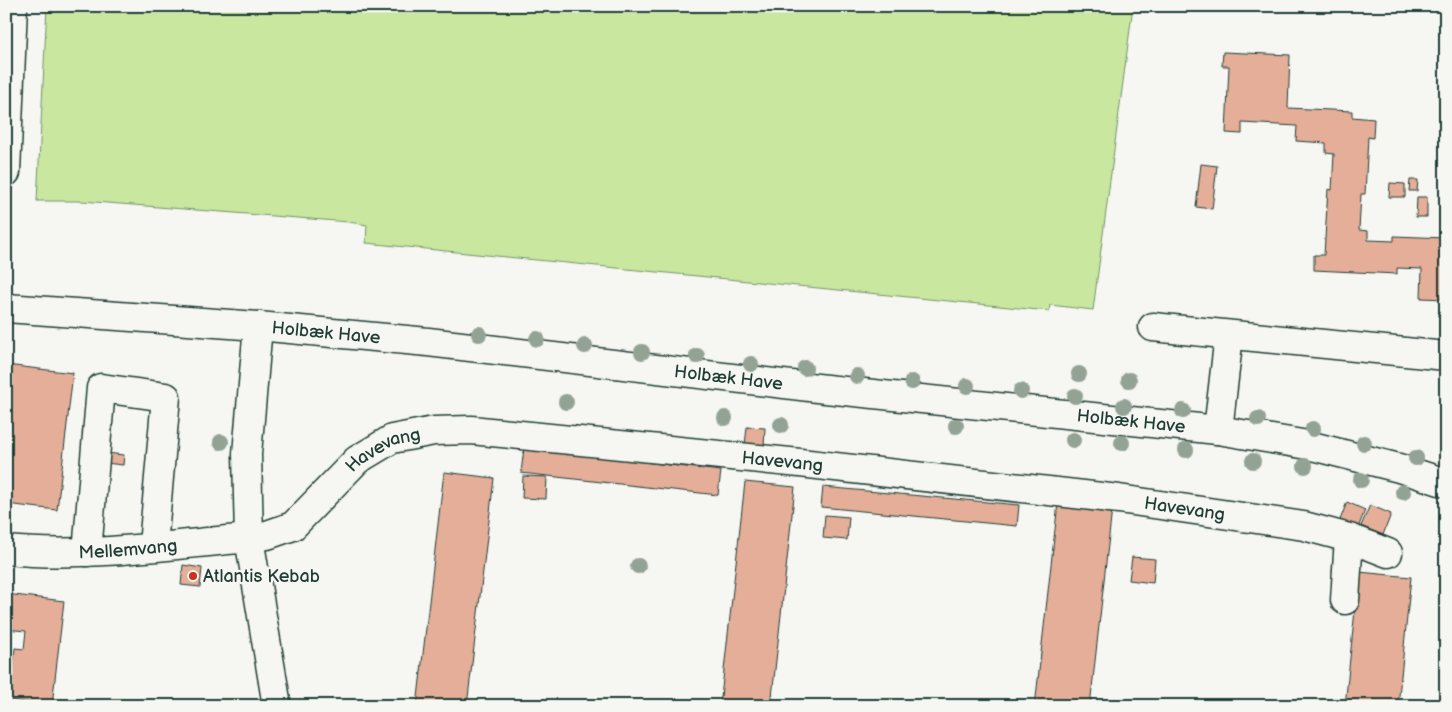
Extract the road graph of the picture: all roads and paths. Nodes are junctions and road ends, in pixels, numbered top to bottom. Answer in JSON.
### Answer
{"nodes":[{"id":1,"x":13,"y":6,"type":"edge"},
{"id":2,"x":6,"y":172,"type":"edge"},
{"id":3,"x":6,"y":308,"type":"edge"},
{"id":4,"x":258,"y":326,"type":"junction"},
{"id":5,"x":1153,"y":327,"type":"dead end"},
{"id":6,"x":1229,"y":335,"type":"junction"},
{"id":7,"x":1446,"y":356,"type":"edge"},
{"id":8,"x":1218,"y":430,"type":"junction"},
{"id":9,"x":1446,"y":483,"type":"edge"},
{"id":10,"x":249,"y":538,"type":"junction"},
{"id":11,"x":1349,"y":538,"type":"junction"},
{"id":12,"x":153,"y":546,"type":"junction"},
{"id":13,"x":6,"y":550,"type":"edge"},
{"id":14,"x":87,"y":552,"type":"junction"},
{"id":15,"x":1388,"y":553,"type":"dead end"},
{"id":16,"x":1345,"y":600,"type":"dead end"},
{"id":17,"x":277,"y":706,"type":"edge"}],
"edges":[{"from":1,"to":2,"type":"street"},
{"from":3,"to":4,"type":"street","name":"Holbæk Have"},
{"from":4,"to":8,"type":"street","name":"Holbæk Have"},
{"from":4,"to":10,"type":"street"},
{"from":5,"to":6,"type":"street"},
{"from":6,"to":7,"type":"street"},
{"from":6,"to":8,"type":"street"},
{"from":8,"to":9,"type":"street","name":"Holbæk Have"},
{"from":10,"to":11,"type":"street","name":"Havevang"},
{"from":10,"to":12,"type":"street","name":"Mellemvang"},
{"from":10,"to":17,"type":"street"},
{"from":11,"to":15,"type":"street","name":"Havevang"},
{"from":11,"to":16,"type":"street"},
{"from":12,"to":14,"type":"street","name":"Mellemvang"},
{"from":12,"to":14,"type":"street"},
{"from":13,"to":14,"type":"street","name":"Mellemvang"}]}
